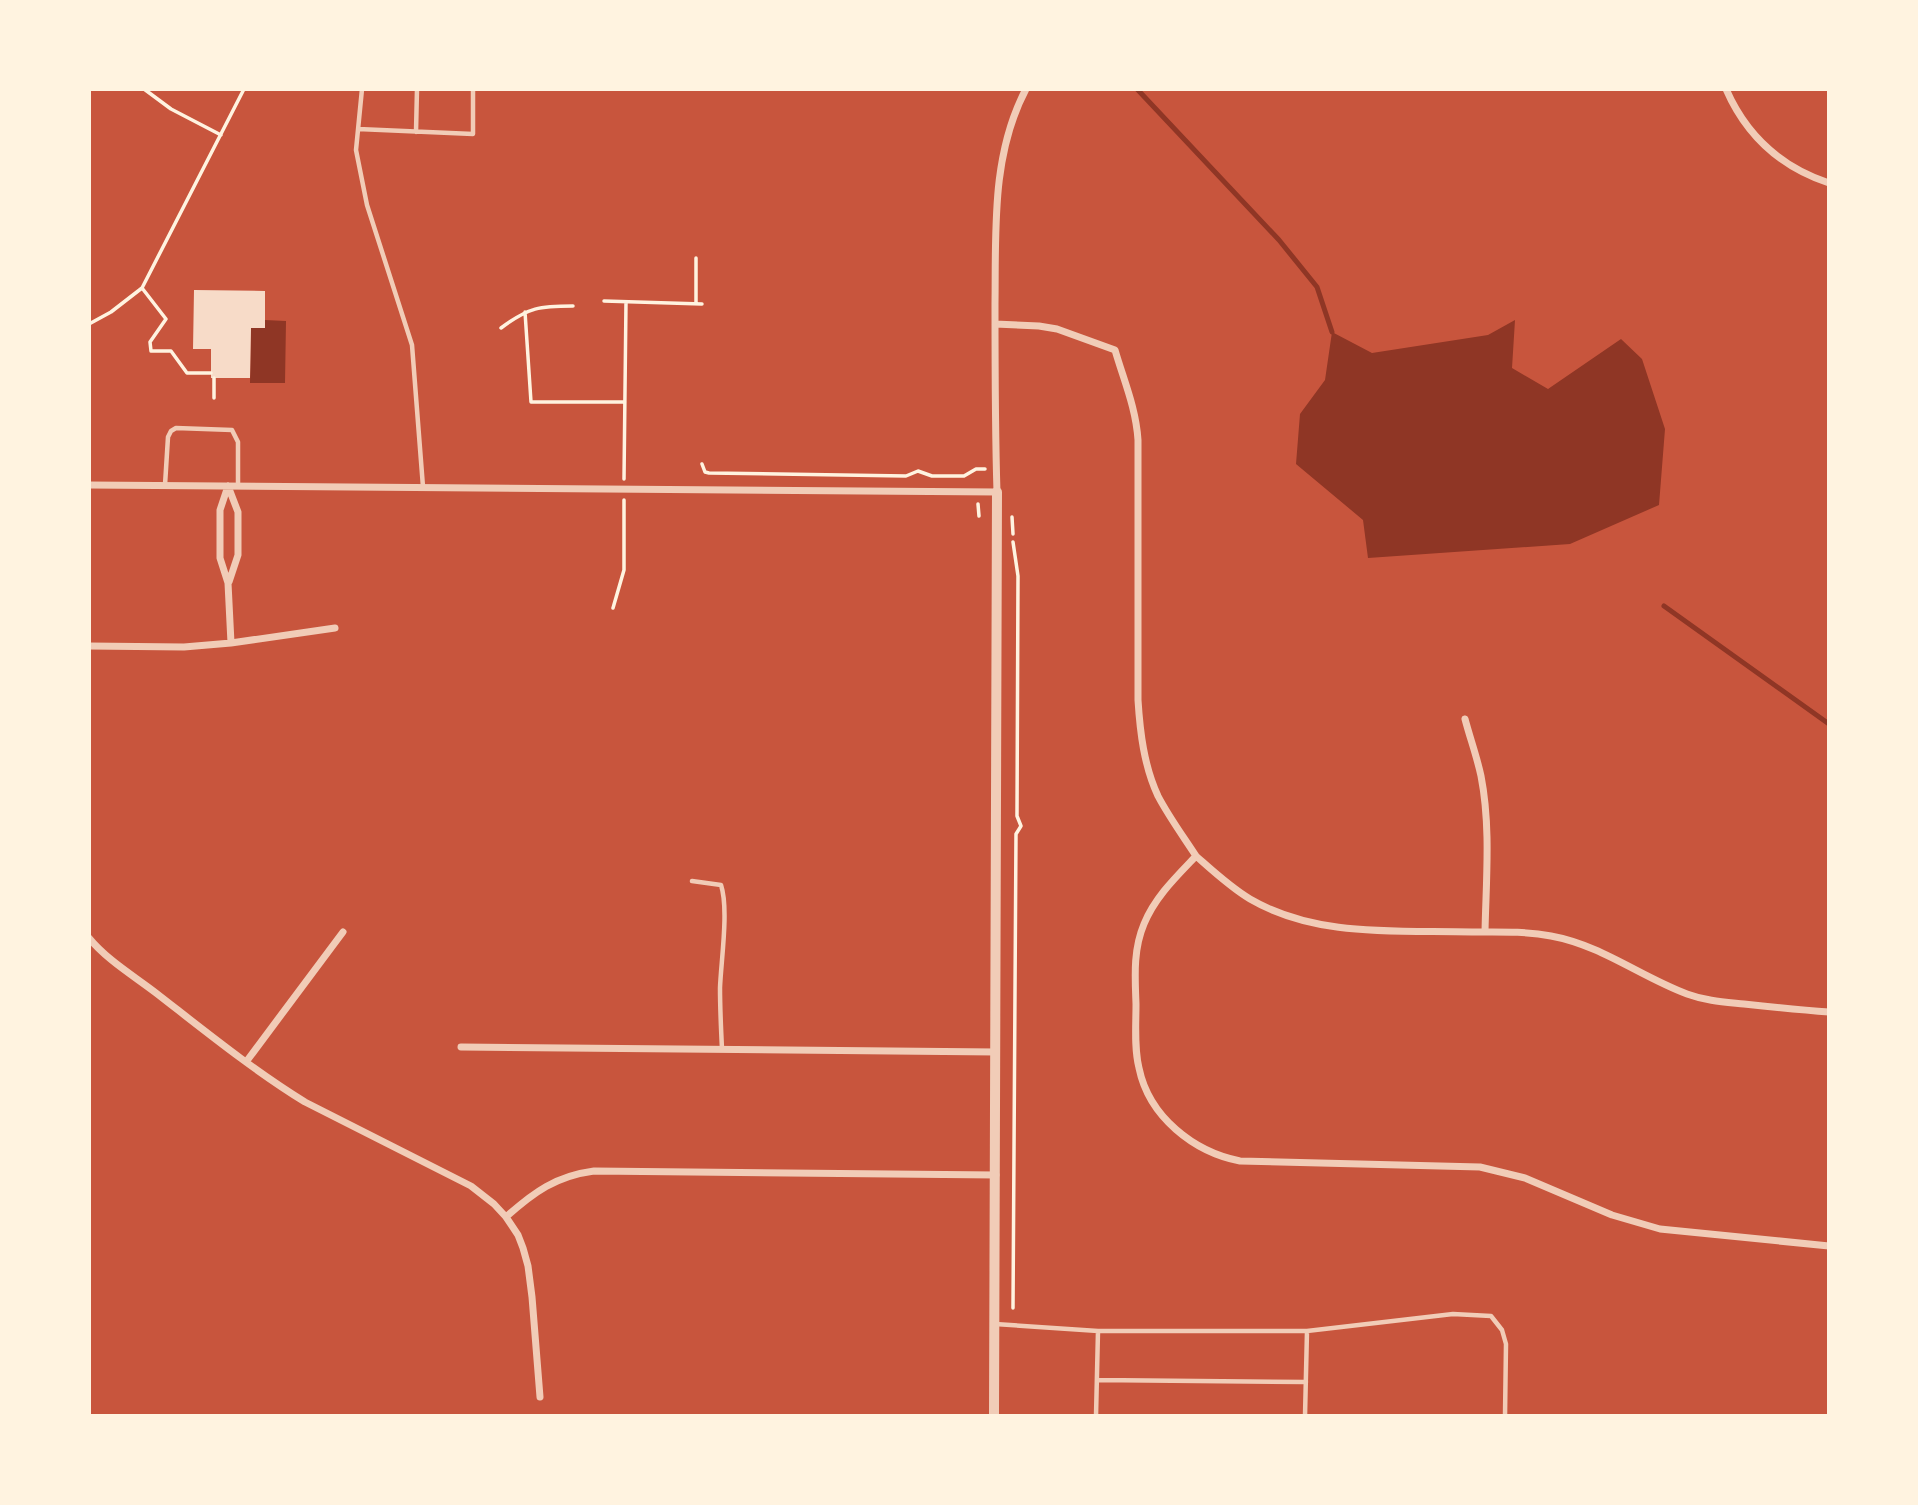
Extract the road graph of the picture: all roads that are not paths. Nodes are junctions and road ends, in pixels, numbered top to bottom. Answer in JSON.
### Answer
{"nodes":[{"id":1,"x":362,"y":89,"type":"edge"},
{"id":2,"x":417,"y":89,"type":"edge"},
{"id":3,"x":473,"y":89,"type":"edge"},
{"id":4,"x":1026,"y":89,"type":"edge"},
{"id":5,"x":1726,"y":89,"type":"edge"},
{"id":6,"x":358,"y":129,"type":"junction"},
{"id":7,"x":416,"y":132,"type":"junction"},
{"id":8,"x":1829,"y":183,"type":"edge"},
{"id":9,"x":995,"y":324,"type":"junction"},
{"id":10,"x":89,"y":485,"type":"edge"},
{"id":11,"x":165,"y":486,"type":"junction"},
{"id":12,"x":228,"y":486,"type":"junction"},
{"id":13,"x":238,"y":486,"type":"junction"},
{"id":14,"x":423,"y":487,"type":"junction"},
{"id":15,"x":997,"y":492,"type":"junction"},
{"id":16,"x":228,"y":583,"type":"junction"},
{"id":17,"x":335,"y":628,"type":"dead end"},
{"id":18,"x":231,"y":643,"type":"junction"},
{"id":19,"x":89,"y":646,"type":"edge"},
{"id":20,"x":1465,"y":719,"type":"dead end"},
{"id":21,"x":1196,"y":856,"type":"junction"},
{"id":22,"x":692,"y":881,"type":"dead end"},
{"id":23,"x":343,"y":932,"type":"dead end"},
{"id":24,"x":1485,"y":932,"type":"junction"},
{"id":25,"x":89,"y":938,"type":"edge"},
{"id":26,"x":1829,"y":1013,"type":"edge"},
{"id":27,"x":461,"y":1046,"type":"dead end"},
{"id":28,"x":722,"y":1050,"type":"junction"},
{"id":29,"x":996,"y":1052,"type":"junction"},
{"id":30,"x":246,"y":1062,"type":"junction"},
{"id":31,"x":996,"y":1175,"type":"junction"},
{"id":32,"x":506,"y":1217,"type":"junction"},
{"id":33,"x":1829,"y":1247,"type":"edge"},
{"id":34,"x":995,"y":1324,"type":"junction"},
{"id":35,"x":1098,"y":1331,"type":"junction"},
{"id":36,"x":1307,"y":1331,"type":"junction"},
{"id":37,"x":1097,"y":1380,"type":"junction"},
{"id":38,"x":1306,"y":1382,"type":"junction"},
{"id":39,"x":541,"y":1397,"type":"dead end"},
{"id":40,"x":994,"y":1416,"type":"edge"},
{"id":41,"x":1096,"y":1416,"type":"edge"},
{"id":42,"x":1305,"y":1416,"type":"edge"},
{"id":43,"x":1505,"y":1416,"type":"edge"}],
"edges":[{"from":1,"to":6,"type":"lane"},
{"from":2,"to":7,"type":"lane"},
{"from":3,"to":7,"type":"lane"},
{"from":4,"to":9,"type":"street"},
{"from":5,"to":8,"type":"street"},
{"from":6,"to":7,"type":"lane"},
{"from":6,"to":14,"type":"lane"},
{"from":9,"to":15,"type":"street"},
{"from":9,"to":21,"type":"street"},
{"from":10,"to":11,"type":"street"},
{"from":11,"to":12,"type":"street"},
{"from":11,"to":13,"type":"lane"},
{"from":12,"to":13,"type":"street"},
{"from":12,"to":16,"type":"street"},
{"from":12,"to":16,"type":"street"},
{"from":13,"to":14,"type":"street"},
{"from":14,"to":15,"type":"street"},
{"from":15,"to":29,"type":"street"},
{"from":16,"to":18,"type":"street"},
{"from":17,"to":18,"type":"street"},
{"from":18,"to":19,"type":"street"},
{"from":20,"to":24,"type":"street"},
{"from":21,"to":24,"type":"street"},
{"from":21,"to":33,"type":"street"},
{"from":22,"to":28,"type":"lane"},
{"from":23,"to":30,"type":"street"},
{"from":24,"to":26,"type":"street"},
{"from":25,"to":30,"type":"street"},
{"from":27,"to":28,"type":"street"},
{"from":28,"to":29,"type":"street"},
{"from":29,"to":31,"type":"street"},
{"from":30,"to":32,"type":"street"},
{"from":31,"to":32,"type":"street"},
{"from":31,"to":34,"type":"street"},
{"from":32,"to":39,"type":"street"},
{"from":34,"to":35,"type":"lane"},
{"from":34,"to":40,"type":"street"},
{"from":35,"to":36,"type":"lane"},
{"from":35,"to":37,"type":"lane"},
{"from":36,"to":38,"type":"lane"},
{"from":36,"to":43,"type":"lane"},
{"from":37,"to":38,"type":"lane"},
{"from":37,"to":41,"type":"lane"},
{"from":38,"to":42,"type":"lane"}]}
